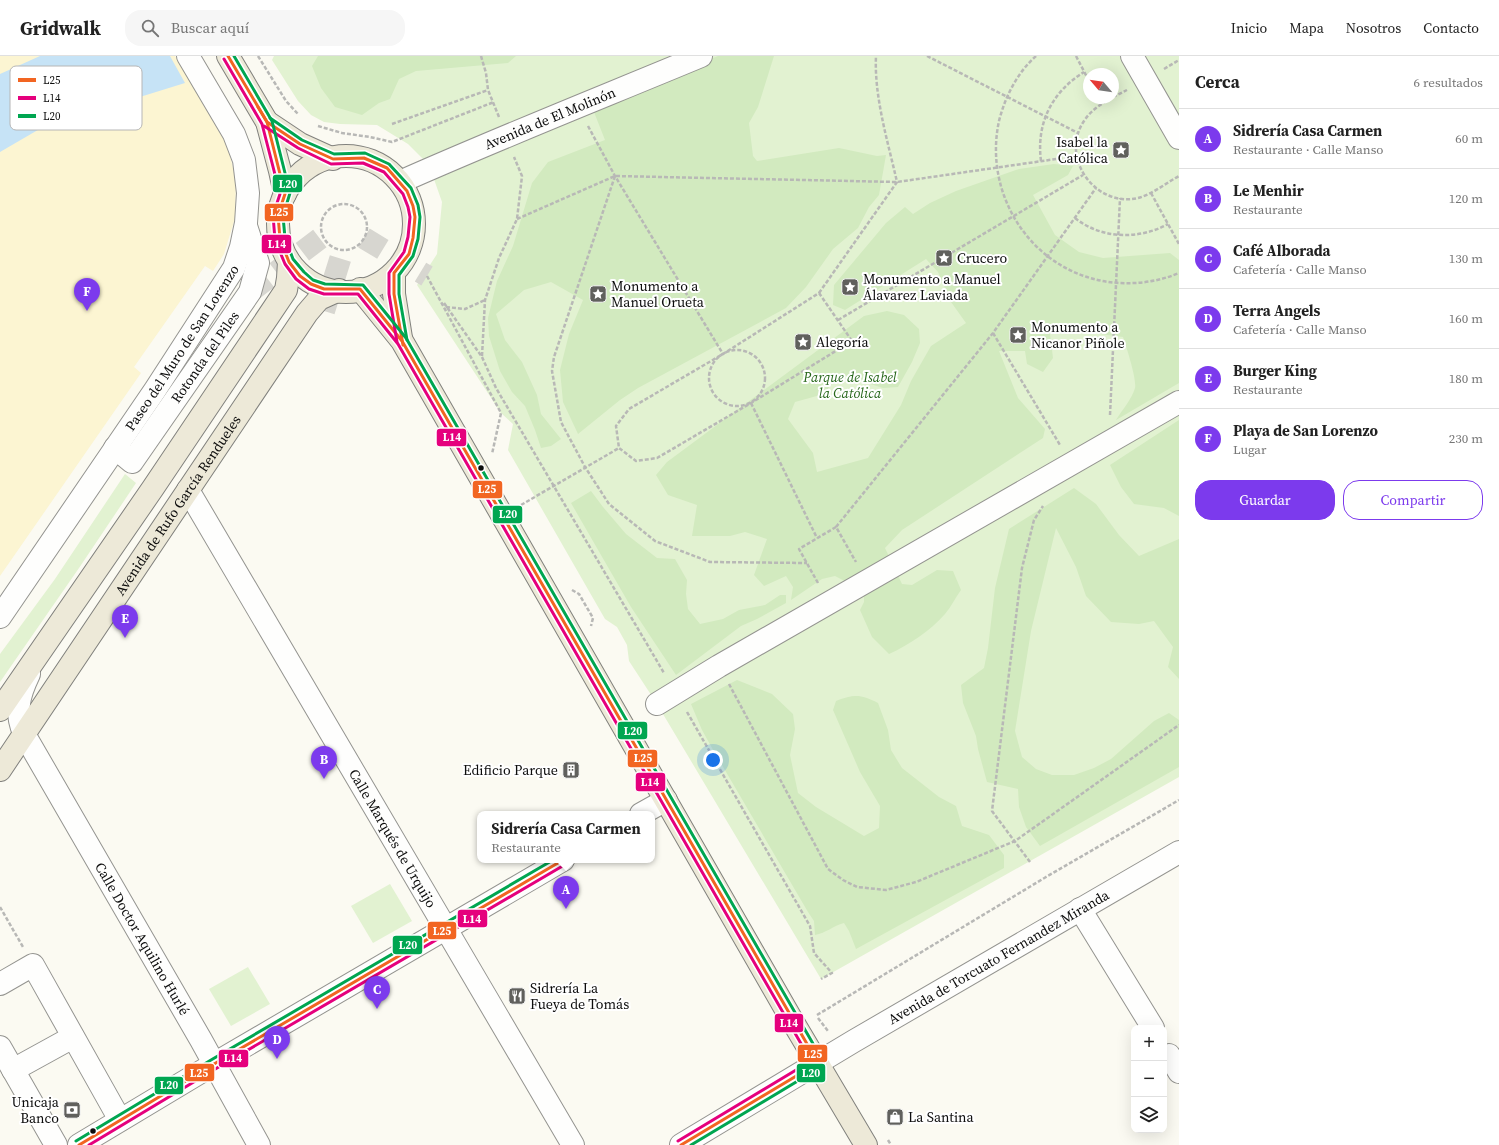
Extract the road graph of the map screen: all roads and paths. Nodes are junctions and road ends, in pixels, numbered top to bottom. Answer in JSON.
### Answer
{"nodes":[{"id":1,"x":188,"y":56,"type":"edge"},
{"id":2,"x":228,"y":56,"type":"edge"},
{"id":3,"x":258,"y":56,"type":"edge"},
{"id":4,"x":481,"y":56,"type":"edge"},
{"id":5,"x":701,"y":56,"type":"edge"},
{"id":6,"x":876,"y":56,"type":"edge"},
{"id":7,"x":927,"y":56,"type":"edge"},
{"id":8,"x":1036,"y":56,"type":"edge"},
{"id":9,"x":1076,"y":56,"type":"edge"},
{"id":10,"x":1132,"y":56,"type":"edge"},
{"id":11,"x":1083,"y":70,"type":"edge"},
{"id":12,"x":1083,"y":73,"type":"edge"},
{"id":13,"x":1006,"y":97,"type":"junction"},
{"id":14,"x":494,"y":102,"type":"dead end"},
{"id":15,"x":1102,"y":104,"type":"edge"},
{"id":16,"x":578,"y":107,"type":"junction"},
{"id":17,"x":302,"y":117,"type":"dead end"},
{"id":18,"x":1046,"y":117,"type":"junction"},
{"id":19,"x":266,"y":120,"type":"junction"},
{"id":20,"x":392,"y":124,"type":"dead end"},
{"id":21,"x":313,"y":125,"type":"dead end"},
{"id":22,"x":1078,"y":134,"type":"junction"},
{"id":23,"x":1179,"y":138,"type":"edge"},
{"id":24,"x":1077,"y":156,"type":"junction"},
{"id":25,"x":333,"y":159,"type":"junction"},
{"id":26,"x":1041,"y":161,"type":"junction"},
{"id":27,"x":997,"y":168,"type":"junction"},
{"id":28,"x":1083,"y":175,"type":"junction"},
{"id":29,"x":522,"y":176,"type":"dead end"},
{"id":30,"x":615,"y":176,"type":"junction"},
{"id":31,"x":1179,"y":176,"type":"edge"},
{"id":32,"x":400,"y":182,"type":"junction"},
{"id":33,"x":897,"y":182,"type":"junction"},
{"id":34,"x":1096,"y":188,"type":"junction"},
{"id":35,"x":1151,"y":193,"type":"junction"},
{"id":36,"x":285,"y":194,"type":"junction"},
{"id":37,"x":1120,"y":198,"type":"junction"},
{"id":38,"x":354,"y":206,"type":"joint"},
{"id":39,"x":1013,"y":216,"type":"junction"},
{"id":40,"x":1075,"y":218,"type":"junction"},
{"id":41,"x":517,"y":219,"type":"junction"},
{"id":42,"x":246,"y":223,"type":"junction"},
{"id":43,"x":1168,"y":224,"type":"junction"},
{"id":44,"x":1118,"y":235,"type":"junction"},
{"id":45,"x":1179,"y":244,"type":"edge"},
{"id":46,"x":1048,"y":256,"type":"junction"},
{"id":47,"x":289,"y":262,"type":"junction"},
{"id":48,"x":394,"y":273,"type":"junction"},
{"id":49,"x":1179,"y":273,"type":"edge"},
{"id":50,"x":427,"y":276,"type":"tunnel mouth"},
{"id":51,"x":1116,"y":283,"type":"junction"},
{"id":52,"x":349,"y":290,"type":"junction"},
{"id":53,"x":819,"y":293,"type":"junction"},
{"id":54,"x":485,"y":300,"type":"junction"},
{"id":55,"x":445,"y":307,"type":"junction"},
{"id":56,"x":838,"y":320,"type":"junction"},
{"id":57,"x":993,"y":333,"type":"junction"},
{"id":58,"x":402,"y":341,"type":"junction"},
{"id":59,"x":723,"y":354,"type":"junction"},
{"id":60,"x":482,"y":357,"type":"junction"},
{"id":61,"x":155,"y":390,"type":"junction"},
{"id":62,"x":1179,"y":402,"type":"edge"},
{"id":63,"x":172,"y":403,"type":"junction"},
{"id":64,"x":752,"y":403,"type":"junction"},
{"id":65,"x":1109,"y":443,"type":"junction"},
{"id":66,"x":115,"y":448,"type":"junction"},
{"id":67,"x":619,"y":448,"type":"junction"},
{"id":68,"x":491,"y":460,"type":"dead end"},
{"id":69,"x":1071,"y":463,"type":"junction"},
{"id":70,"x":586,"y":467,"type":"junction"},
{"id":71,"x":554,"y":485,"type":"junction"},
{"id":72,"x":188,"y":490,"type":"junction"},
{"id":73,"x":1046,"y":501,"type":"dead end"},
{"id":74,"x":518,"y":507,"type":"dead end"},
{"id":75,"x":836,"y":527,"type":"junction"},
{"id":76,"x":817,"y":538,"type":"junction"},
{"id":77,"x":807,"y":563,"type":"junction"},
{"id":78,"x":867,"y":581,"type":"junction"},
{"id":79,"x":830,"y":603,"type":"junction"},
{"id":80,"x":0,"y":617,"type":"edge"},
{"id":81,"x":42,"y":651,"type":"junction"},
{"id":82,"x":720,"y":666,"type":"junction"},
{"id":83,"x":676,"y":693,"type":"junction"},
{"id":84,"x":657,"y":704,"type":"dead end"},
{"id":85,"x":0,"y":710,"type":"edge"},
{"id":86,"x":1179,"y":725,"type":"edge"},
{"id":87,"x":24,"y":734,"type":"junction"},
{"id":88,"x":0,"y":770,"type":"edge"},
{"id":89,"x":666,"y":800,"type":"junction"},
{"id":90,"x":1179,"y":800,"type":"edge"},
{"id":91,"x":646,"y":811,"type":"edge"},
{"id":92,"x":1015,"y":841,"type":"junction"},
{"id":93,"x":1179,"y":852,"type":"edge"},
{"id":94,"x":1030,"y":862,"type":"dead end"},
{"id":95,"x":558,"y":863,"type":"edge"},
{"id":96,"x":0,"y":907,"type":"edge"},
{"id":97,"x":1080,"y":909,"type":"junction"},
{"id":98,"x":446,"y":929,"type":"junction"},
{"id":99,"x":33,"y":965,"type":"junction"},
{"id":100,"x":822,"y":979,"type":"dead end"},
{"id":101,"x":0,"y":984,"type":"edge"},
{"id":102,"x":817,"y":1015,"type":"dead end"},
{"id":103,"x":1151,"y":1025,"type":"edge"},
{"id":104,"x":73,"y":1037,"type":"junction"},
{"id":105,"x":0,"y":1047,"type":"edge"},
{"id":106,"x":818,"y":1063,"type":"junction"},
{"id":107,"x":214,"y":1064,"type":"junction"},
{"id":108,"x":14,"y":1070,"type":"junction"},
{"id":109,"x":120,"y":1120,"type":"junction"},
{"id":110,"x":56,"y":1145,"type":"edge"},
{"id":111,"x":79,"y":1145,"type":"edge"},
{"id":112,"x":259,"y":1145,"type":"edge"},
{"id":113,"x":573,"y":1145,"type":"edge"},
{"id":114,"x":681,"y":1145,"type":"edge"},
{"id":115,"x":866,"y":1145,"type":"edge"}],
"edges":[{"from":1,"to":42,"type":"street","name":"Paseo del Muro de San Lorenzo"},
{"from":2,"to":19,"type":"main road"},
{"from":3,"to":17,"type":"path"},
{"from":4,"to":20,"type":"path"},
{"from":5,"to":16,"type":"street","name":"Avenida de El Molinón"},
{"from":6,"to":33,"type":"path"},
{"from":7,"to":13,"type":"path"},
{"from":8,"to":13,"type":"path"},
{"from":9,"to":11,"type":"path"},
{"from":10,"to":23,"type":"street"},
{"from":12,"to":18,"type":"path"},
{"from":13,"to":18,"type":"path"},
{"from":13,"to":27,"type":"path"},
{"from":14,"to":21,"type":"path"},
{"from":15,"to":22,"type":"path"},
{"from":16,"to":30,"type":"path"},
{"from":16,"to":32,"type":"street","name":"Avenida de El Molinón"},
{"from":18,"to":22,"type":"path"},
{"from":18,"to":26,"type":"path"},
{"from":19,"to":25,"type":"main road"},
{"from":19,"to":36,"type":"main road"},
{"from":22,"to":24,"type":"path"},
{"from":24,"to":26,"type":"path"},
{"from":24,"to":28,"type":"path"},
{"from":25,"to":32,"type":"main road"},
{"from":25,"to":36,"type":"main road"},
{"from":26,"to":27,"type":"path"},
{"from":27,"to":33,"type":"path"},
{"from":27,"to":39,"type":"path"},
{"from":28,"to":34,"type":"path"},
{"from":28,"to":39,"type":"path"},
{"from":29,"to":41,"type":"path"},
{"from":30,"to":33,"type":"path"},
{"from":30,"to":41,"type":"path"},
{"from":30,"to":59,"type":"path"},
{"from":30,"to":70,"type":"path"},
{"from":31,"to":35,"type":"path"},
{"from":32,"to":48,"type":"main road"},
{"from":33,"to":53,"type":"path"},
{"from":34,"to":37,"type":"path"},
{"from":34,"to":40,"type":"path"},
{"from":35,"to":37,"type":"path"},
{"from":35,"to":43,"type":"path"},
{"from":36,"to":47,"type":"main road"},
{"from":37,"to":44,"type":"path"},
{"from":38,"to":38,"type":"path"},
{"from":39,"to":46,"type":"path"},
{"from":39,"to":56,"type":"path"},
{"from":40,"to":44,"type":"path"},
{"from":40,"to":46,"type":"path"},
{"from":41,"to":54,"type":"path"},
{"from":42,"to":61,"type":"street","name":"Paseo del Muro de San Lorenzo"},
{"from":42,"to":63,"type":"street","name":"Rotonda del Piles"},
{"from":43,"to":44,"type":"path"},
{"from":43,"to":45,"type":"path"},
{"from":44,"to":51,"type":"path"},
{"from":46,"to":51,"type":"path"},
{"from":46,"to":57,"type":"path"},
{"from":47,"to":52,"type":"main road"},
{"from":47,"to":81,"type":"main road"},
{"from":48,"to":52,"type":"main road"},
{"from":48,"to":58,"type":"main road"},
{"from":49,"to":51,"type":"path"},
{"from":50,"to":55,"type":"path"},
{"from":51,"to":65,"type":"path"},
{"from":52,"to":58,"type":"main road"},
{"from":52,"to":72,"type":"main road","name":"Avenida de Rufo García Rendueles"},
{"from":53,"to":56,"type":"path"},
{"from":53,"to":59,"type":"path"},
{"from":54,"to":55,"type":"path"},
{"from":54,"to":60,"type":"path"},
{"from":55,"to":60,"type":"path"},
{"from":55,"to":68,"type":"path"},
{"from":56,"to":64,"type":"path"},
{"from":57,"to":69,"type":"path"},
{"from":57,"to":75,"type":"path"},
{"from":58,"to":89,"type":"main road"},
{"from":59,"to":64,"type":"path"},
{"from":59,"to":64,"type":"path"},
{"from":59,"to":67,"type":"path"},
{"from":60,"to":71,"type":"path"},
{"from":61,"to":63,"type":"street","name":"Rotonda del Piles"},
{"from":61,"to":66,"type":"street","name":"Paseo del Muro de San Lorenzo"},
{"from":62,"to":65,"type":"street"},
{"from":63,"to":66,"type":"street"},
{"from":64,"to":67,"type":"path"},
{"from":64,"to":76,"type":"path"},
{"from":65,"to":69,"type":"street"},
{"from":66,"to":80,"type":"street","name":"Paseo del Muro de San Lorenzo"},
{"from":67,"to":70,"type":"path"},
{"from":69,"to":78,"type":"street"},
{"from":70,"to":71,"type":"path"},
{"from":70,"to":77,"type":"path"},
{"from":71,"to":74,"type":"path"},
{"from":71,"to":83,"type":"path"},
{"from":72,"to":87,"type":"main road","name":"Avenida de Rufo García Rendueles"},
{"from":72,"to":98,"type":"street","name":"Calle Marqués de Urquijo"},
{"from":73,"to":92,"type":"path"},
{"from":75,"to":76,"type":"path"},
{"from":75,"to":78,"type":"path"},
{"from":76,"to":77,"type":"path"},
{"from":77,"to":79,"type":"path"},
{"from":78,"to":79,"type":"street"},
{"from":79,"to":82,"type":"street"},
{"from":81,"to":85,"type":"main road"},
{"from":81,"to":87,"type":"street","name":"Calle Doctor Aquilino Hurlé"},
{"from":82,"to":83,"type":"street"},
{"from":82,"to":92,"type":"path"},
{"from":83,"to":84,"type":"street"},
{"from":83,"to":100,"type":"path"},
{"from":86,"to":92,"type":"path"},
{"from":87,"to":88,"type":"main road","name":"Avenida de Rufo García Rendueles"},
{"from":87,"to":107,"type":"street","name":"Calle Doctor Aquilino Hurlé"},
{"from":89,"to":91,"type":"street"},
{"from":89,"to":106,"type":"main road"},
{"from":90,"to":102,"type":"path"},
{"from":92,"to":94,"type":"path"},
{"from":93,"to":97,"type":"street","name":"Avenida de Torcuato Fernandez Miranda"},
{"from":95,"to":98,"type":"street"},
{"from":96,"to":99,"type":"path"},
{"from":97,"to":103,"type":"street"},
{"from":97,"to":106,"type":"street","name":"Avenida de Torcuato Fernandez Miranda"},
{"from":98,"to":107,"type":"street"},
{"from":98,"to":113,"type":"street","name":"Calle Marqués de Urquijo"},
{"from":99,"to":101,"type":"street"},
{"from":99,"to":104,"type":"street"},
{"from":104,"to":108,"type":"street"},
{"from":104,"to":109,"type":"street"},
{"from":105,"to":108,"type":"street"},
{"from":106,"to":114,"type":"street","name":"Avenida de Torcuato Fernandez Miranda"},
{"from":106,"to":115,"type":"main road"},
{"from":107,"to":109,"type":"street"},
{"from":107,"to":112,"type":"street","name":"Calle Doctor Aquilino Hurlé"},
{"from":108,"to":110,"type":"street"},
{"from":109,"to":111,"type":"street"}]}
